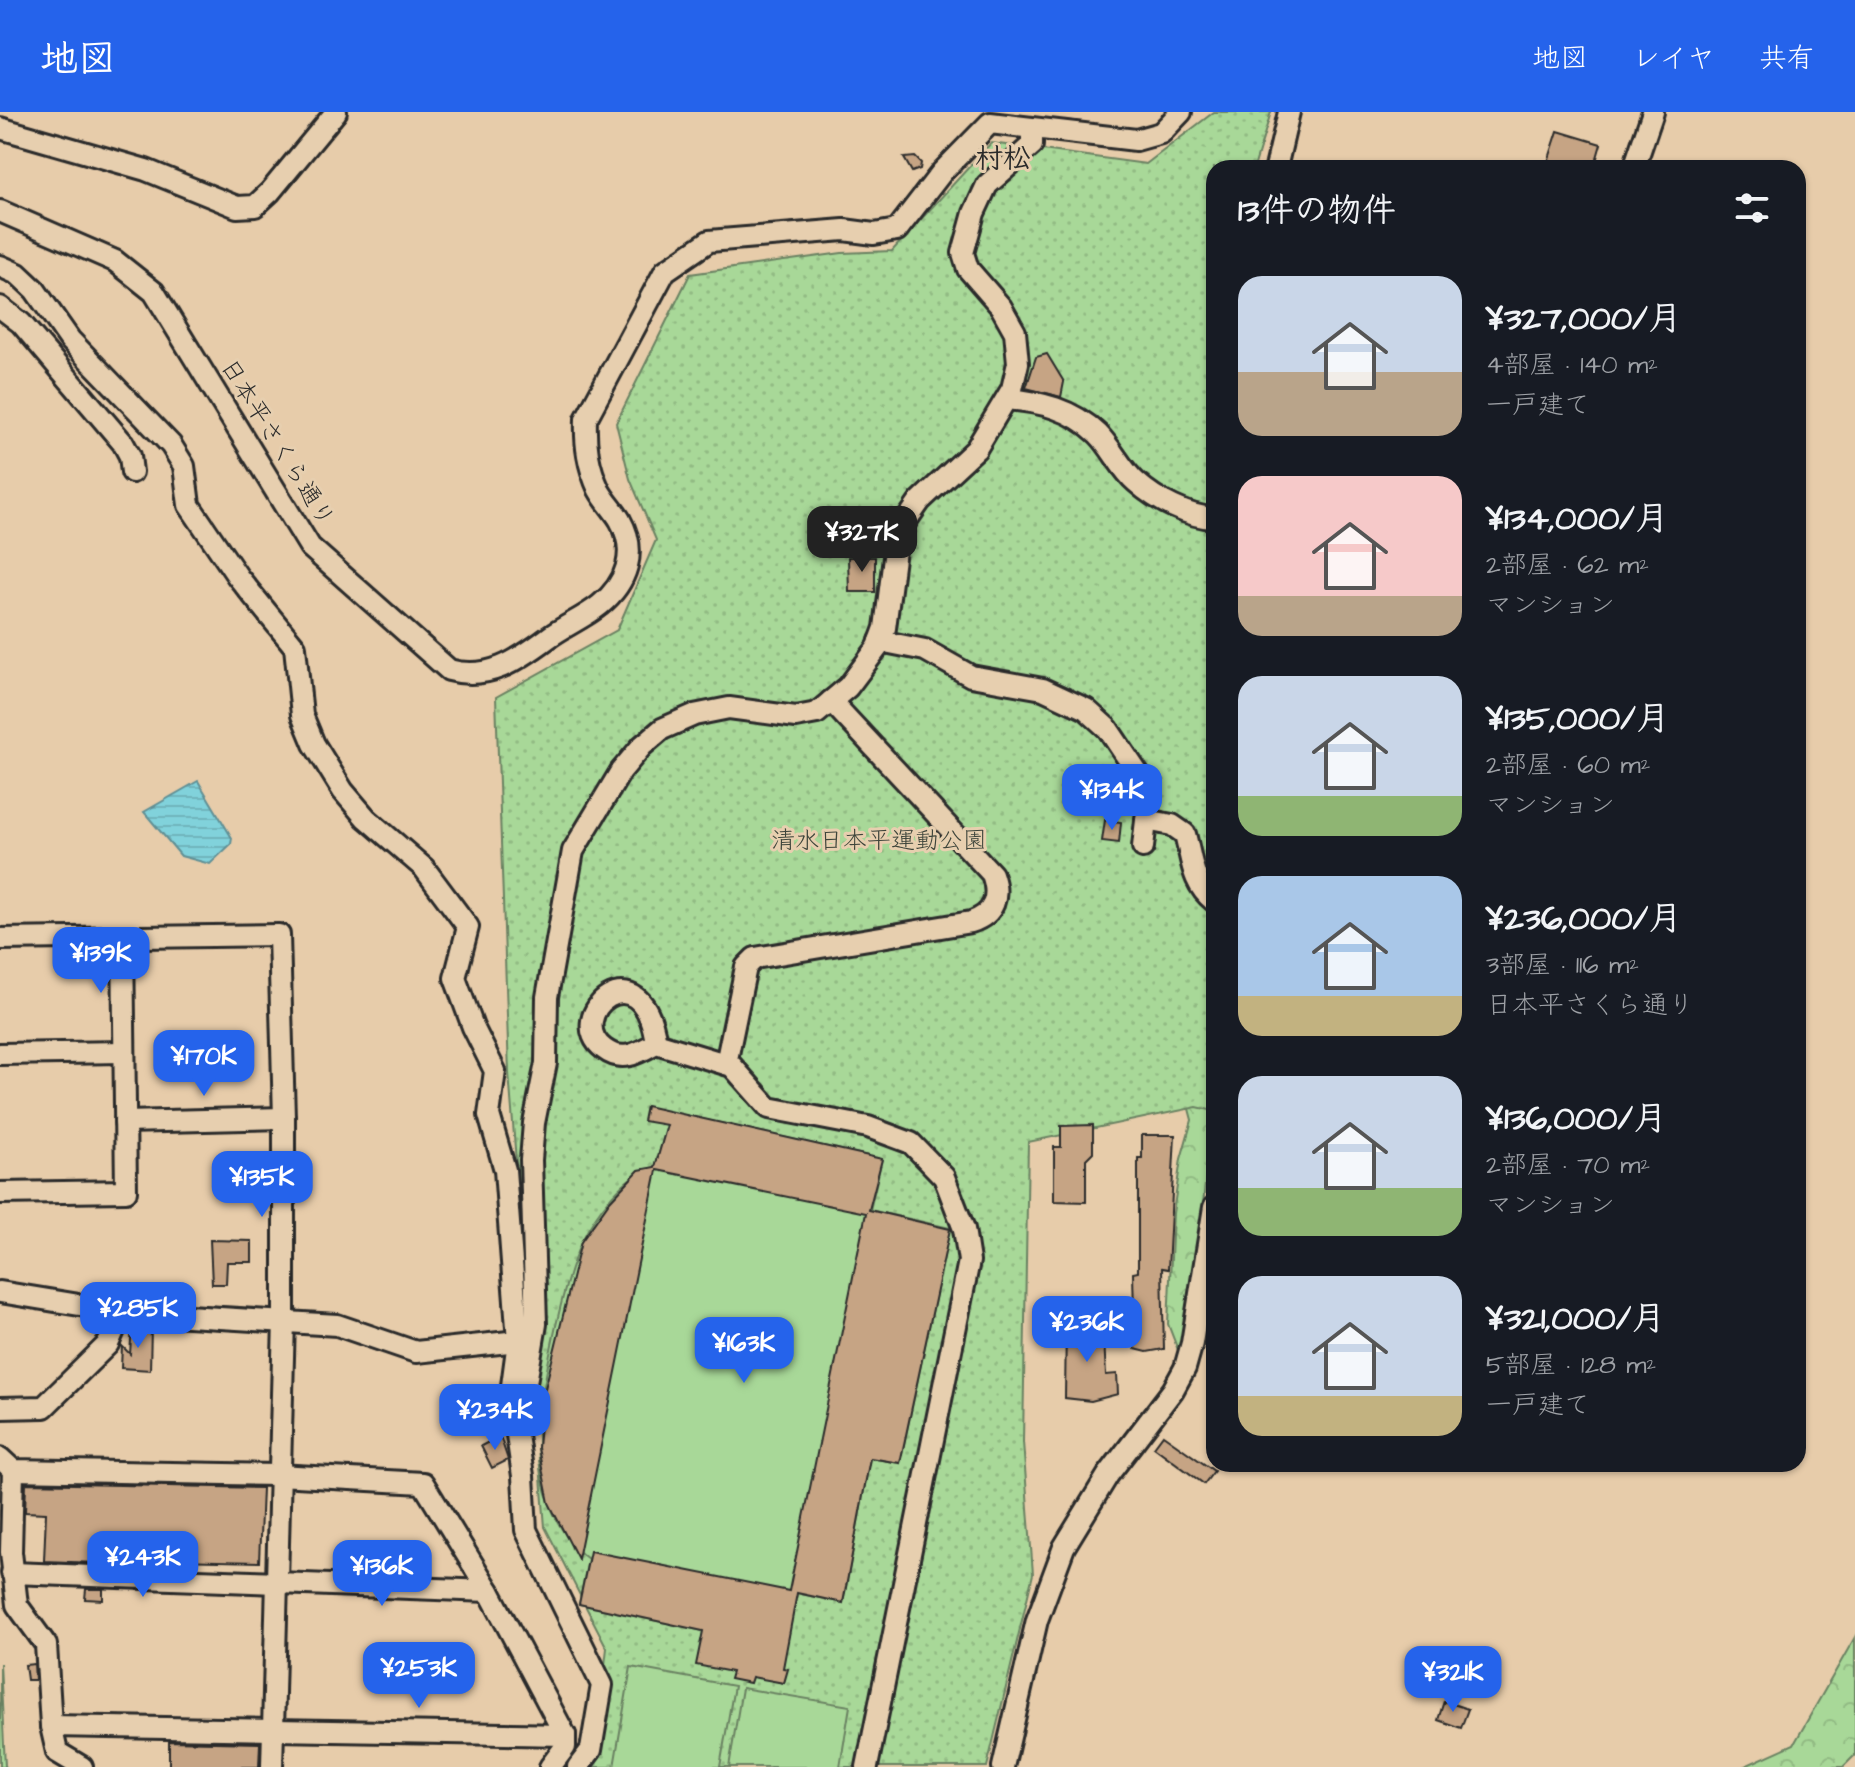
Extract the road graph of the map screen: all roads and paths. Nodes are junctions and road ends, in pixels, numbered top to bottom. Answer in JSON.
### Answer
{"nodes":[{"id":1,"x":336,"y":112,"type":"edge"},
{"id":2,"x":1181,"y":112,"type":"edge"},
{"id":3,"x":1289,"y":112,"type":"edge"},
{"id":4,"x":1653,"y":112,"type":"edge"},
{"id":5,"x":988,"y":118,"type":"edge"},
{"id":6,"x":0,"y":128,"type":"edge"},
{"id":7,"x":1032,"y":129,"type":"junction"},
{"id":8,"x":1278,"y":160,"type":"edge"},
{"id":9,"x":1637,"y":160,"type":"edge"},
{"id":10,"x":0,"y":211,"type":"edge"},
{"id":11,"x":0,"y":266,"type":"edge"},
{"id":12,"x":0,"y":307,"type":"edge"},
{"id":13,"x":1007,"y":399,"type":"junction"},
{"id":14,"x":132,"y":472,"type":"dead end"},
{"id":15,"x":1206,"y":516,"type":"edge"},
{"id":16,"x":880,"y":641,"type":"junction"},
{"id":17,"x":831,"y":701,"type":"junction"},
{"id":18,"x":1146,"y":820,"type":"junction"},
{"id":19,"x":1143,"y":847,"type":"dead end"},
{"id":20,"x":1206,"y":895,"type":"edge"},
{"id":21,"x":123,"y":937,"type":"junction"},
{"id":22,"x":0,"y":939,"type":"edge"},
{"id":23,"x":656,"y":1043,"type":"dead end"},
{"id":24,"x":123,"y":1052,"type":"junction"},
{"id":25,"x":0,"y":1054,"type":"edge"},
{"id":26,"x":726,"y":1064,"type":"junction"},
{"id":27,"x":284,"y":1118,"type":"junction"},
{"id":28,"x":125,"y":1122,"type":"junction"},
{"id":29,"x":0,"y":1193,"type":"edge"},
{"id":30,"x":1206,"y":1256,"type":"edge"},
{"id":31,"x":0,"y":1292,"type":"edge"},
{"id":32,"x":122,"y":1312,"type":"junction"},
{"id":33,"x":284,"y":1320,"type":"junction"},
{"id":34,"x":518,"y":1341,"type":"junction"},
{"id":35,"x":0,"y":1408,"type":"edge"},
{"id":36,"x":517,"y":1425,"type":"junction"},
{"id":37,"x":6,"y":1464,"type":"edge"},
{"id":38,"x":278,"y":1475,"type":"junction"},
{"id":39,"x":12,"y":1573,"type":"junction"},
{"id":40,"x":276,"y":1581,"type":"junction"},
{"id":41,"x":489,"y":1591,"type":"junction"},
{"id":42,"x":51,"y":1726,"type":"junction"},
{"id":43,"x":272,"y":1730,"type":"junction"},
{"id":44,"x":565,"y":1735,"type":"junction"},
{"id":45,"x":82,"y":1767,"type":"edge"},
{"id":46,"x":272,"y":1767,"type":"edge"},
{"id":47,"x":550,"y":1767,"type":"edge"},
{"id":48,"x":578,"y":1767,"type":"edge"},
{"id":49,"x":867,"y":1767,"type":"edge"},
{"id":50,"x":1003,"y":1767,"type":"edge"}],
"edges":[{"from":1,"to":6,"type":"street"},
{"from":2,"to":7,"type":"street","name":"日本平さくら通り"},
{"from":3,"to":8,"type":"street"},
{"from":4,"to":9,"type":"street"},
{"from":5,"to":7,"type":"street","name":"日本平さくら通り"},
{"from":5,"to":10,"type":"street","name":"日本平さくら通り"},
{"from":7,"to":13,"type":"street"},
{"from":11,"to":34,"type":"street"},
{"from":12,"to":14,"type":"street"},
{"from":13,"to":15,"type":"street"},
{"from":13,"to":16,"type":"street"},
{"from":16,"to":17,"type":"street"},
{"from":16,"to":18,"type":"street"},
{"from":17,"to":26,"type":"street"},
{"from":17,"to":36,"type":"street"},
{"from":18,"to":19,"type":"street"},
{"from":18,"to":20,"type":"street"},
{"from":21,"to":22,"type":"street"},
{"from":21,"to":24,"type":"street"},
{"from":21,"to":27,"type":"street"},
{"from":23,"to":26,"type":"street"},
{"from":24,"to":25,"type":"street"},
{"from":24,"to":28,"type":"street"},
{"from":26,"to":49,"type":"street"},
{"from":27,"to":28,"type":"street"},
{"from":27,"to":33,"type":"street"},
{"from":28,"to":29,"type":"street"},
{"from":30,"to":50,"type":"street"},
{"from":31,"to":32,"type":"street"},
{"from":32,"to":33,"type":"street"},
{"from":32,"to":35,"type":"street"},
{"from":33,"to":34,"type":"street"},
{"from":33,"to":38,"type":"street"},
{"from":34,"to":36,"type":"street"},
{"from":36,"to":48,"type":"street"},
{"from":37,"to":38,"type":"street"},
{"from":37,"to":39,"type":"street"},
{"from":38,"to":40,"type":"street"},
{"from":38,"to":41,"type":"street"},
{"from":39,"to":40,"type":"street"},
{"from":39,"to":42,"type":"street"},
{"from":40,"to":41,"type":"street"},
{"from":40,"to":43,"type":"street"},
{"from":41,"to":44,"type":"street"},
{"from":42,"to":43,"type":"street"},
{"from":42,"to":45,"type":"street"},
{"from":43,"to":44,"type":"street"},
{"from":43,"to":46,"type":"street"},
{"from":44,"to":47,"type":"street"}]}
